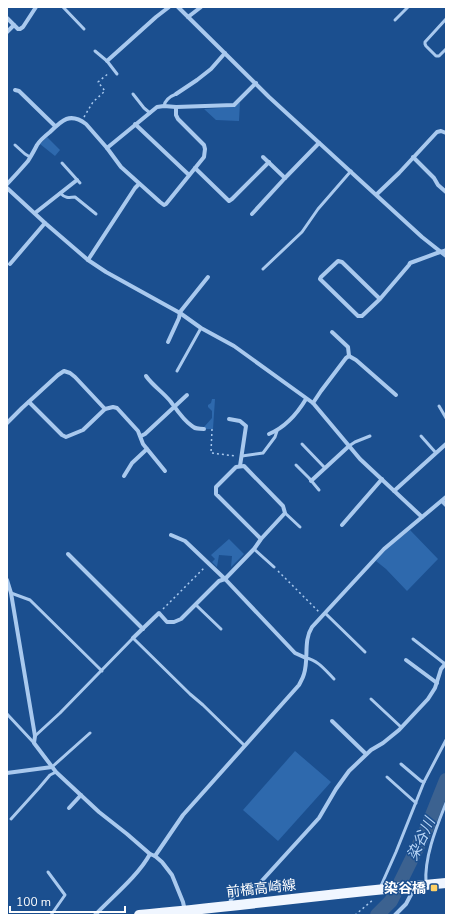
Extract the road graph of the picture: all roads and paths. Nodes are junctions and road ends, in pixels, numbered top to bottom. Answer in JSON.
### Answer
{"nodes":[{"id":1,"x":36,"y":7,"type":"edge"},
{"id":2,"x":63,"y":7,"type":"edge"},
{"id":3,"x":170,"y":7,"type":"edge"},
{"id":4,"x":178,"y":7,"type":"edge"},
{"id":5,"x":201,"y":7,"type":"edge"},
{"id":6,"x":408,"y":7,"type":"edge"},
{"id":7,"x":188,"y":17,"type":"junction"},
{"id":8,"x":7,"y":18,"type":"edge"},
{"id":9,"x":446,"y":19,"type":"edge"},
{"id":10,"x":395,"y":20,"type":"dead end"},
{"id":11,"x":14,"y":25,"type":"junction"},
{"id":12,"x":84,"y":29,"type":"dead end"},
{"id":13,"x":7,"y":32,"type":"edge"},
{"id":14,"x":446,"y":49,"type":"edge"},
{"id":15,"x":96,"y":51,"type":"dead end"},
{"id":16,"x":226,"y":53,"type":"junction"},
{"id":17,"x":107,"y":61,"type":"junction"},
{"id":18,"x":113,"y":69,"type":"junction"},
{"id":19,"x":117,"y":74,"type":"dead end"},
{"id":20,"x":256,"y":83,"type":"junction"},
{"id":21,"x":15,"y":90,"type":"dead end"},
{"id":22,"x":133,"y":94,"type":"dead end"},
{"id":23,"x":176,"y":94,"type":"joint"},
{"id":24,"x":164,"y":106,"type":"junction"},
{"id":25,"x":176,"y":107,"type":"junction"},
{"id":26,"x":150,"y":113,"type":"junction"},
{"id":27,"x":82,"y":121,"type":"junction"},
{"id":28,"x":136,"y":124,"type":"junction"},
{"id":29,"x":56,"y":126,"type":"junction"},
{"id":30,"x":446,"y":133,"type":"edge"},
{"id":31,"x":319,"y":143,"type":"junction"},
{"id":32,"x":14,"y":145,"type":"dead end"},
{"id":33,"x":107,"y":148,"type":"junction"},
{"id":34,"x":30,"y":157,"type":"junction"},
{"id":35,"x":263,"y":157,"type":"dead end"},
{"id":36,"x":413,"y":157,"type":"junction"},
{"id":37,"x":269,"y":162,"type":"junction"},
{"id":38,"x":62,"y":163,"type":"dead end"},
{"id":39,"x":195,"y":168,"type":"junction"},
{"id":40,"x":351,"y":171,"type":"junction"},
{"id":41,"x":189,"y":175,"type":"junction"},
{"id":42,"x":285,"y":178,"type":"junction"},
{"id":43,"x":78,"y":182,"type":"joint"},
{"id":44,"x":7,"y":184,"type":"edge"},
{"id":45,"x":140,"y":184,"type":"junction"},
{"id":46,"x":7,"y":188,"type":"edge"},
{"id":47,"x":446,"y":192,"type":"edge"},
{"id":48,"x":60,"y":193,"type":"junction"},
{"id":49,"x":377,"y":194,"type":"junction"},
{"id":50,"x":35,"y":213,"type":"junction"},
{"id":51,"x":96,"y":214,"type":"dead end"},
{"id":52,"x":252,"y":214,"type":"dead end"},
{"id":53,"x":45,"y":223,"type":"junction"},
{"id":54,"x":446,"y":250,"type":"edge"},
{"id":55,"x":440,"y":252,"type":"junction"},
{"id":56,"x":446,"y":256,"type":"edge"},
{"id":57,"x":88,"y":260,"type":"junction"},
{"id":58,"x":10,"y":264,"type":"dead end"},
{"id":59,"x":263,"y":269,"type":"dead end"},
{"id":60,"x":208,"y":277,"type":"dead end"},
{"id":61,"x":380,"y":299,"type":"junction"},
{"id":62,"x":180,"y":313,"type":"junction"},
{"id":63,"x":201,"y":328,"type":"junction"},
{"id":64,"x":332,"y":332,"type":"dead end"},
{"id":65,"x":168,"y":342,"type":"dead end"},
{"id":66,"x":349,"y":356,"type":"junction"},
{"id":67,"x":177,"y":371,"type":"dead end"},
{"id":68,"x":146,"y":376,"type":"dead end"},
{"id":69,"x":186,"y":395,"type":"dead end"},
{"id":70,"x":396,"y":395,"type":"dead end"},
{"id":71,"x":306,"y":399,"type":"junction"},
{"id":72,"x":29,"y":402,"type":"junction"},
{"id":73,"x":313,"y":403,"type":"junction"},
{"id":74,"x":173,"y":406,"type":"junction"},
{"id":75,"x":439,"y":406,"type":"dead end"},
{"id":76,"x":105,"y":409,"type":"junction"},
{"id":77,"x":446,"y":418,"type":"edge"},
{"id":78,"x":229,"y":419,"type":"dead end"},
{"id":79,"x":7,"y":423,"type":"edge"},
{"id":80,"x":204,"y":429,"type":"dead end"},
{"id":81,"x":212,"y":429,"type":"dead end"},
{"id":82,"x":278,"y":431,"type":"junction"},
{"id":83,"x":269,"y":434,"type":"dead end"},
{"id":84,"x":140,"y":436,"type":"junction"},
{"id":85,"x":370,"y":436,"type":"dead end"},
{"id":86,"x":421,"y":436,"type":"dead end"},
{"id":87,"x":302,"y":444,"type":"dead end"},
{"id":88,"x":446,"y":444,"type":"edge"},
{"id":89,"x":349,"y":446,"type":"junction"},
{"id":90,"x":147,"y":449,"type":"junction"},
{"id":91,"x":436,"y":452,"type":"junction"},
{"id":92,"x":242,"y":456,"type":"junction"},
{"id":93,"x":296,"y":465,"type":"dead end"},
{"id":94,"x":240,"y":466,"type":"junction"},
{"id":95,"x":325,"y":468,"type":"junction"},
{"id":96,"x":165,"y":471,"type":"dead end"},
{"id":97,"x":124,"y":476,"type":"dead end"},
{"id":98,"x":382,"y":479,"type":"junction"},
{"id":99,"x":311,"y":481,"type":"junction"},
{"id":100,"x":319,"y":490,"type":"dead end"},
{"id":101,"x":394,"y":491,"type":"junction"},
{"id":102,"x":446,"y":497,"type":"edge"},
{"id":103,"x":442,"y":501,"type":"junction"},
{"id":104,"x":446,"y":505,"type":"edge"},
{"id":105,"x":285,"y":513,"type":"junction"},
{"id":106,"x":422,"y":518,"type":"junction"},
{"id":107,"x":342,"y":526,"type":"dead end"},
{"id":108,"x":300,"y":527,"type":"dead end"},
{"id":109,"x":171,"y":535,"type":"dead end"},
{"id":110,"x":261,"y":539,"type":"junction"},
{"id":111,"x":254,"y":549,"type":"junction"},
{"id":112,"x":68,"y":554,"type":"dead end"},
{"id":113,"x":209,"y":564,"type":"junction"},
{"id":114,"x":274,"y":567,"type":"joint"},
{"id":115,"x":225,"y":579,"type":"junction"},
{"id":116,"x":7,"y":580,"type":"edge"},
{"id":117,"x":11,"y":593,"type":"junction"},
{"id":118,"x":196,"y":604,"type":"junction"},
{"id":119,"x":159,"y":613,"type":"junction"},
{"id":120,"x":324,"y":614,"type":"junction"},
{"id":121,"x":143,"y":629,"type":"junction"},
{"id":122,"x":221,"y":629,"type":"dead end"},
{"id":123,"x":133,"y":638,"type":"junction"},
{"id":124,"x":413,"y":639,"type":"dead end"},
{"id":125,"x":366,"y":652,"type":"dead end"},
{"id":126,"x":306,"y":658,"type":"junction"},
{"id":127,"x":406,"y":660,"type":"dead end"},
{"id":128,"x":446,"y":663,"type":"edge"},
{"id":129,"x":102,"y":671,"type":"junction"},
{"id":130,"x":334,"y":679,"type":"dead end"},
{"id":131,"x":437,"y":683,"type":"junction"},
{"id":132,"x":371,"y":699,"type":"dead end"},
{"id":133,"x":7,"y":714,"type":"edge"},
{"id":134,"x":332,"y":721,"type":"dead end"},
{"id":135,"x":401,"y":728,"type":"junction"},
{"id":136,"x":90,"y":733,"type":"dead end"},
{"id":137,"x":34,"y":736,"type":"junction"},
{"id":138,"x":446,"y":740,"type":"edge"},
{"id":139,"x":34,"y":742,"type":"junction"},
{"id":140,"x":244,"y":745,"type":"junction"},
{"id":141,"x":366,"y":754,"type":"junction"},
{"id":142,"x":401,"y":764,"type":"dead end"},
{"id":143,"x":52,"y":767,"type":"junction"},
{"id":144,"x":56,"y":772,"type":"junction"},
{"id":145,"x":7,"y":773,"type":"edge"},
{"id":146,"x":386,"y":777,"type":"dead end"},
{"id":147,"x":424,"y":782,"type":"junction"},
{"id":148,"x":81,"y":795,"type":"junction"},
{"id":149,"x":416,"y":803,"type":"junction"},
{"id":150,"x":446,"y":803,"type":"edge"},
{"id":151,"x":69,"y":808,"type":"dead end"},
{"id":152,"x":11,"y":819,"type":"dead end"},
{"id":153,"x":150,"y":854,"type":"junction"},
{"id":154,"x":155,"y":856,"type":"junction"},
{"id":155,"x":48,"y":872,"type":"dead end"},
{"id":156,"x":446,"y":883,"type":"edge"},
{"id":157,"x":418,"y":885,"type":"junction"},
{"id":158,"x":380,"y":891,"type":"junction"},
{"id":159,"x":230,"y":906,"type":"junction"},
{"id":160,"x":185,"y":913,"type":"edge"},
{"id":161,"x":52,"y":915,"type":"edge"},
{"id":162,"x":95,"y":915,"type":"edge"},
{"id":163,"x":140,"y":915,"type":"edge"},
{"id":164,"x":355,"y":915,"type":"edge"},
{"id":165,"x":395,"y":915,"type":"edge"}],
"edges":[{"from":1,"to":11,"type":"street"},
{"from":2,"to":12,"type":"lane"},
{"from":3,"to":17,"type":"street"},
{"from":4,"to":7,"type":"street"},
{"from":5,"to":7,"type":"street"},
{"from":6,"to":10,"type":"lane"},
{"from":7,"to":16,"type":"street"},
{"from":8,"to":11,"type":"street"},
{"from":9,"to":14,"type":"lane"},
{"from":11,"to":13,"type":"street"},
{"from":15,"to":17,"type":"lane"},
{"from":16,"to":20,"type":"street"},
{"from":16,"to":23,"type":"street"},
{"from":17,"to":18,"type":"lane"},
{"from":18,"to":19,"type":"lane"},
{"from":18,"to":27,"type":"path"},
{"from":20,"to":25,"type":"street"},
{"from":20,"to":31,"type":"street"},
{"from":21,"to":29,"type":"street"},
{"from":22,"to":26,"type":"lane"},
{"from":23,"to":24,"type":"lane"},
{"from":24,"to":25,"type":"street"},
{"from":24,"to":26,"type":"street"},
{"from":25,"to":39,"type":"street"},
{"from":26,"to":28,"type":"street"},
{"from":27,"to":29,"type":"street"},
{"from":27,"to":33,"type":"street"},
{"from":28,"to":33,"type":"street"},
{"from":28,"to":41,"type":"street"},
{"from":29,"to":34,"type":"street"},
{"from":30,"to":36,"type":"street"},
{"from":31,"to":40,"type":"street"},
{"from":31,"to":42,"type":"street"},
{"from":32,"to":34,"type":"lane"},
{"from":33,"to":45,"type":"street"},
{"from":34,"to":44,"type":"street"},
{"from":35,"to":37,"type":"street"},
{"from":36,"to":47,"type":"street"},
{"from":36,"to":49,"type":"street"},
{"from":37,"to":39,"type":"street"},
{"from":37,"to":42,"type":"street"},
{"from":38,"to":43,"type":"lane"},
{"from":39,"to":41,"type":"street"},
{"from":40,"to":49,"type":"street"},
{"from":40,"to":59,"type":"lane"},
{"from":41,"to":45,"type":"street"},
{"from":42,"to":52,"type":"street"},
{"from":43,"to":48,"type":"street"},
{"from":45,"to":57,"type":"street"},
{"from":46,"to":50,"type":"street"},
{"from":48,"to":50,"type":"street"},
{"from":48,"to":51,"type":"lane"},
{"from":49,"to":55,"type":"street"},
{"from":50,"to":53,"type":"street"},
{"from":53,"to":57,"type":"street"},
{"from":53,"to":58,"type":"street"},
{"from":54,"to":55,"type":"street"},
{"from":55,"to":56,"type":"street"},
{"from":55,"to":61,"type":"street"},
{"from":57,"to":62,"type":"street"},
{"from":60,"to":62,"type":"street"},
{"from":61,"to":61,"type":"street"},
{"from":62,"to":63,"type":"street"},
{"from":62,"to":65,"type":"street"},
{"from":63,"to":67,"type":"lane"},
{"from":63,"to":71,"type":"street"},
{"from":64,"to":66,"type":"street"},
{"from":66,"to":70,"type":"street"},
{"from":66,"to":73,"type":"street"},
{"from":68,"to":74,"type":"street"},
{"from":69,"to":74,"type":"street"},
{"from":71,"to":73,"type":"street"},
{"from":71,"to":82,"type":"street"},
{"from":72,"to":76,"type":"street"},
{"from":72,"to":76,"type":"street"},
{"from":72,"to":79,"type":"street"},
{"from":73,"to":89,"type":"street"},
{"from":74,"to":80,"type":"street"},
{"from":74,"to":84,"type":"street"},
{"from":75,"to":77,"type":"lane"},
{"from":76,"to":84,"type":"street"},
{"from":78,"to":92,"type":"street"},
{"from":81,"to":92,"type":"path"},
{"from":82,"to":83,"type":"street"},
{"from":82,"to":92,"type":"lane"},
{"from":84,"to":90,"type":"street"},
{"from":85,"to":89,"type":"lane"},
{"from":86,"to":91,"type":"lane"},
{"from":87,"to":95,"type":"lane"},
{"from":88,"to":91,"type":"street"},
{"from":89,"to":95,"type":"street"},
{"from":89,"to":98,"type":"street"},
{"from":90,"to":96,"type":"street"},
{"from":90,"to":97,"type":"street"},
{"from":91,"to":101,"type":"street"},
{"from":92,"to":94,"type":"street"},
{"from":93,"to":99,"type":"lane"},
{"from":94,"to":105,"type":"street"},
{"from":94,"to":110,"type":"street"},
{"from":95,"to":99,"type":"street"},
{"from":98,"to":101,"type":"street"},
{"from":98,"to":107,"type":"street"},
{"from":99,"to":100,"type":"lane"},
{"from":101,"to":106,"type":"street"},
{"from":102,"to":103,"type":"street"},
{"from":103,"to":104,"type":"street"},
{"from":103,"to":106,"type":"street"},
{"from":105,"to":108,"type":"lane"},
{"from":105,"to":110,"type":"street"},
{"from":106,"to":120,"type":"street"},
{"from":109,"to":113,"type":"street"},
{"from":110,"to":111,"type":"street"},
{"from":111,"to":114,"type":"lane"},
{"from":111,"to":115,"type":"street"},
{"from":112,"to":121,"type":"street"},
{"from":113,"to":115,"type":"street"},
{"from":113,"to":119,"type":"path"},
{"from":114,"to":120,"type":"path"},
{"from":115,"to":118,"type":"street"},
{"from":115,"to":126,"type":"street"},
{"from":116,"to":117,"type":"street"},
{"from":117,"to":129,"type":"lane"},
{"from":117,"to":137,"type":"street"},
{"from":118,"to":119,"type":"street"},
{"from":118,"to":122,"type":"lane"},
{"from":119,"to":121,"type":"street"},
{"from":120,"to":125,"type":"lane"},
{"from":120,"to":126,"type":"street"},
{"from":121,"to":123,"type":"street"},
{"from":123,"to":129,"type":"lane"},
{"from":123,"to":140,"type":"lane"},
{"from":124,"to":128,"type":"lane"},
{"from":126,"to":130,"type":"lane"},
{"from":126,"to":140,"type":"street"},
{"from":127,"to":131,"type":"street"},
{"from":128,"to":131,"type":"street"},
{"from":129,"to":137,"type":"lane"},
{"from":131,"to":135,"type":"street"},
{"from":132,"to":135,"type":"lane"},
{"from":133,"to":139,"type":"lane"},
{"from":134,"to":141,"type":"street"},
{"from":135,"to":141,"type":"street"},
{"from":136,"to":143,"type":"lane"},
{"from":137,"to":139,"type":"street"},
{"from":138,"to":147,"type":"lane"},
{"from":139,"to":143,"type":"street"},
{"from":140,"to":154,"type":"street"},
{"from":141,"to":159,"type":"street"},
{"from":142,"to":147,"type":"lane"},
{"from":143,"to":144,"type":"street"},
{"from":143,"to":145,"type":"street"},
{"from":144,"to":148,"type":"street"},
{"from":144,"to":152,"type":"lane"},
{"from":146,"to":149,"type":"lane"},
{"from":147,"to":149,"type":"lane"},
{"from":148,"to":151,"type":"street"},
{"from":148,"to":153,"type":"street"},
{"from":149,"to":158,"type":"lane"},
{"from":150,"to":157,"type":"lane"},
{"from":153,"to":154,"type":"street"},
{"from":153,"to":162,"type":"street"},
{"from":154,"to":160,"type":"street"},
{"from":155,"to":161,"type":"lane"},
{"from":156,"to":157,"type":"main road"},
{"from":157,"to":158,"type":"main road"},
{"from":157,"to":165,"type":"street"},
{"from":158,"to":159,"type":"main road","name":"前橋高崎線"},
{"from":158,"to":164,"type":"path"},
{"from":159,"to":160,"type":"main road","name":"前橋高崎線"},
{"from":160,"to":163,"type":"main road","name":"前橋高崎線"}]}
